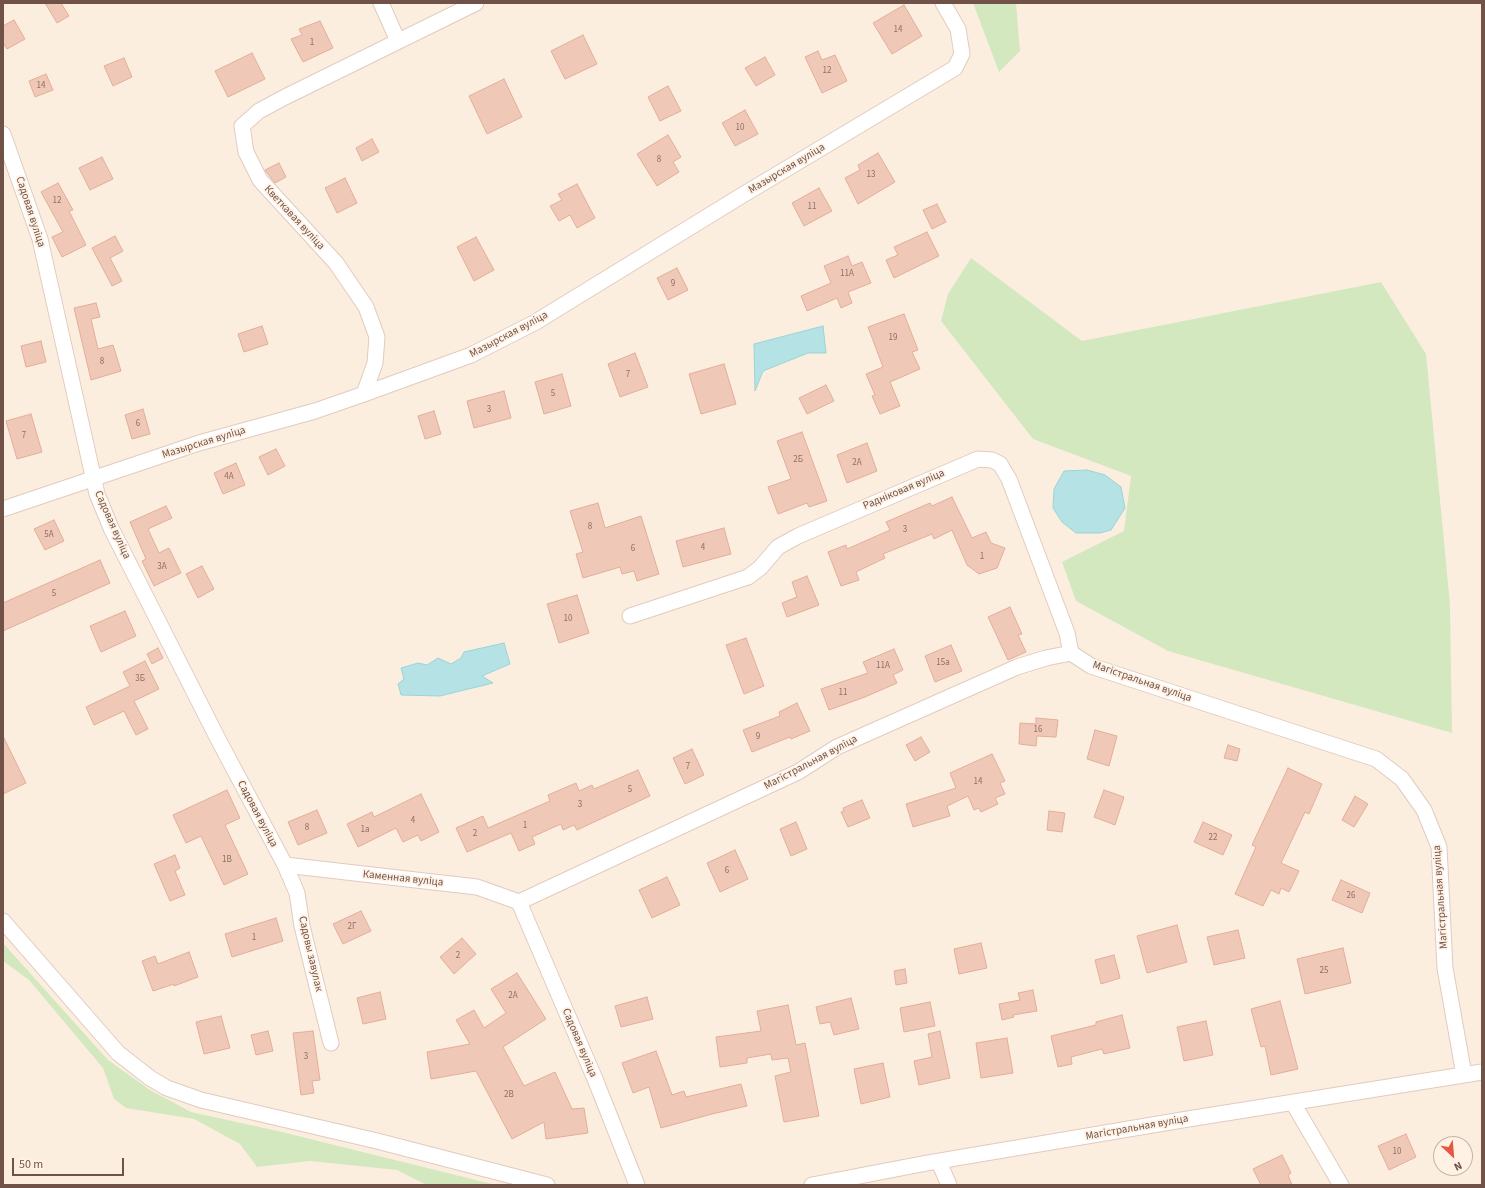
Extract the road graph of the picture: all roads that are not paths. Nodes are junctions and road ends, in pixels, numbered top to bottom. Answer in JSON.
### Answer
{"nodes":[{"id":1,"x":381,"y":3,"type":"edge"},
{"id":2,"x":476,"y":3,"type":"edge"},
{"id":3,"x":943,"y":3,"type":"edge"},
{"id":4,"x":398,"y":41,"type":"junction"},
{"id":5,"x":3,"y":134,"type":"edge"},
{"id":6,"x":364,"y":394,"type":"junction"},
{"id":7,"x":93,"y":478,"type":"junction"},
{"id":8,"x":3,"y":509,"type":"edge"},
{"id":9,"x":630,"y":616,"type":"dead end"},
{"id":10,"x":1071,"y":653,"type":"junction"},
{"id":11,"x":285,"y":865,"type":"junction"},
{"id":12,"x":519,"y":902,"type":"junction"},
{"id":13,"x":3,"y":921,"type":"edge"},
{"id":14,"x":331,"y":1043,"type":"dead end"},
{"id":15,"x":1482,"y":1072,"type":"edge"},
{"id":16,"x":1464,"y":1074,"type":"junction"},
{"id":17,"x":1293,"y":1103,"type":"junction"},
{"id":18,"x":938,"y":1162,"type":"junction"},
{"id":19,"x":547,"y":1185,"type":"edge"},
{"id":20,"x":637,"y":1185,"type":"edge"},
{"id":21,"x":812,"y":1185,"type":"edge"},
{"id":22,"x":949,"y":1185,"type":"edge"},
{"id":23,"x":1341,"y":1185,"type":"edge"}],
"edges":[{"from":1,"to":4,"type":"street"},
{"from":2,"to":4,"type":"street","name":"Кветкавая вуліца"},
{"from":3,"to":6,"type":"street","name":"Мазырская вуліца"},
{"from":4,"to":6,"type":"street","name":"Кветкавая вуліца"},
{"from":5,"to":7,"type":"street","name":"Садовая вуліца"},
{"from":6,"to":7,"type":"street","name":"Мазырская вуліца"},
{"from":7,"to":8,"type":"street","name":"Мазырская вуліца"},
{"from":7,"to":11,"type":"street","name":"Садовая вуліца"},
{"from":9,"to":10,"type":"street","name":"Радніковая вуліца"},
{"from":10,"to":12,"type":"street","name":"Магістральная вуліца"},
{"from":10,"to":16,"type":"street","name":"Магістральная вуліца"},
{"from":11,"to":12,"type":"street","name":"Каменная вуліца"},
{"from":11,"to":14,"type":"street","name":"Садовы завулак"},
{"from":12,"to":20,"type":"street","name":"Садовая вуліца"},
{"from":13,"to":19,"type":"street"},
{"from":15,"to":16,"type":"street","name":"Магістральная вуліца"},
{"from":16,"to":17,"type":"street","name":"Магістральная вуліца"},
{"from":17,"to":18,"type":"street","name":"Магістральная вуліца"},
{"from":17,"to":23,"type":"street"},
{"from":18,"to":21,"type":"street","name":"Магістральная вуліца"},
{"from":18,"to":22,"type":"street"}]}
